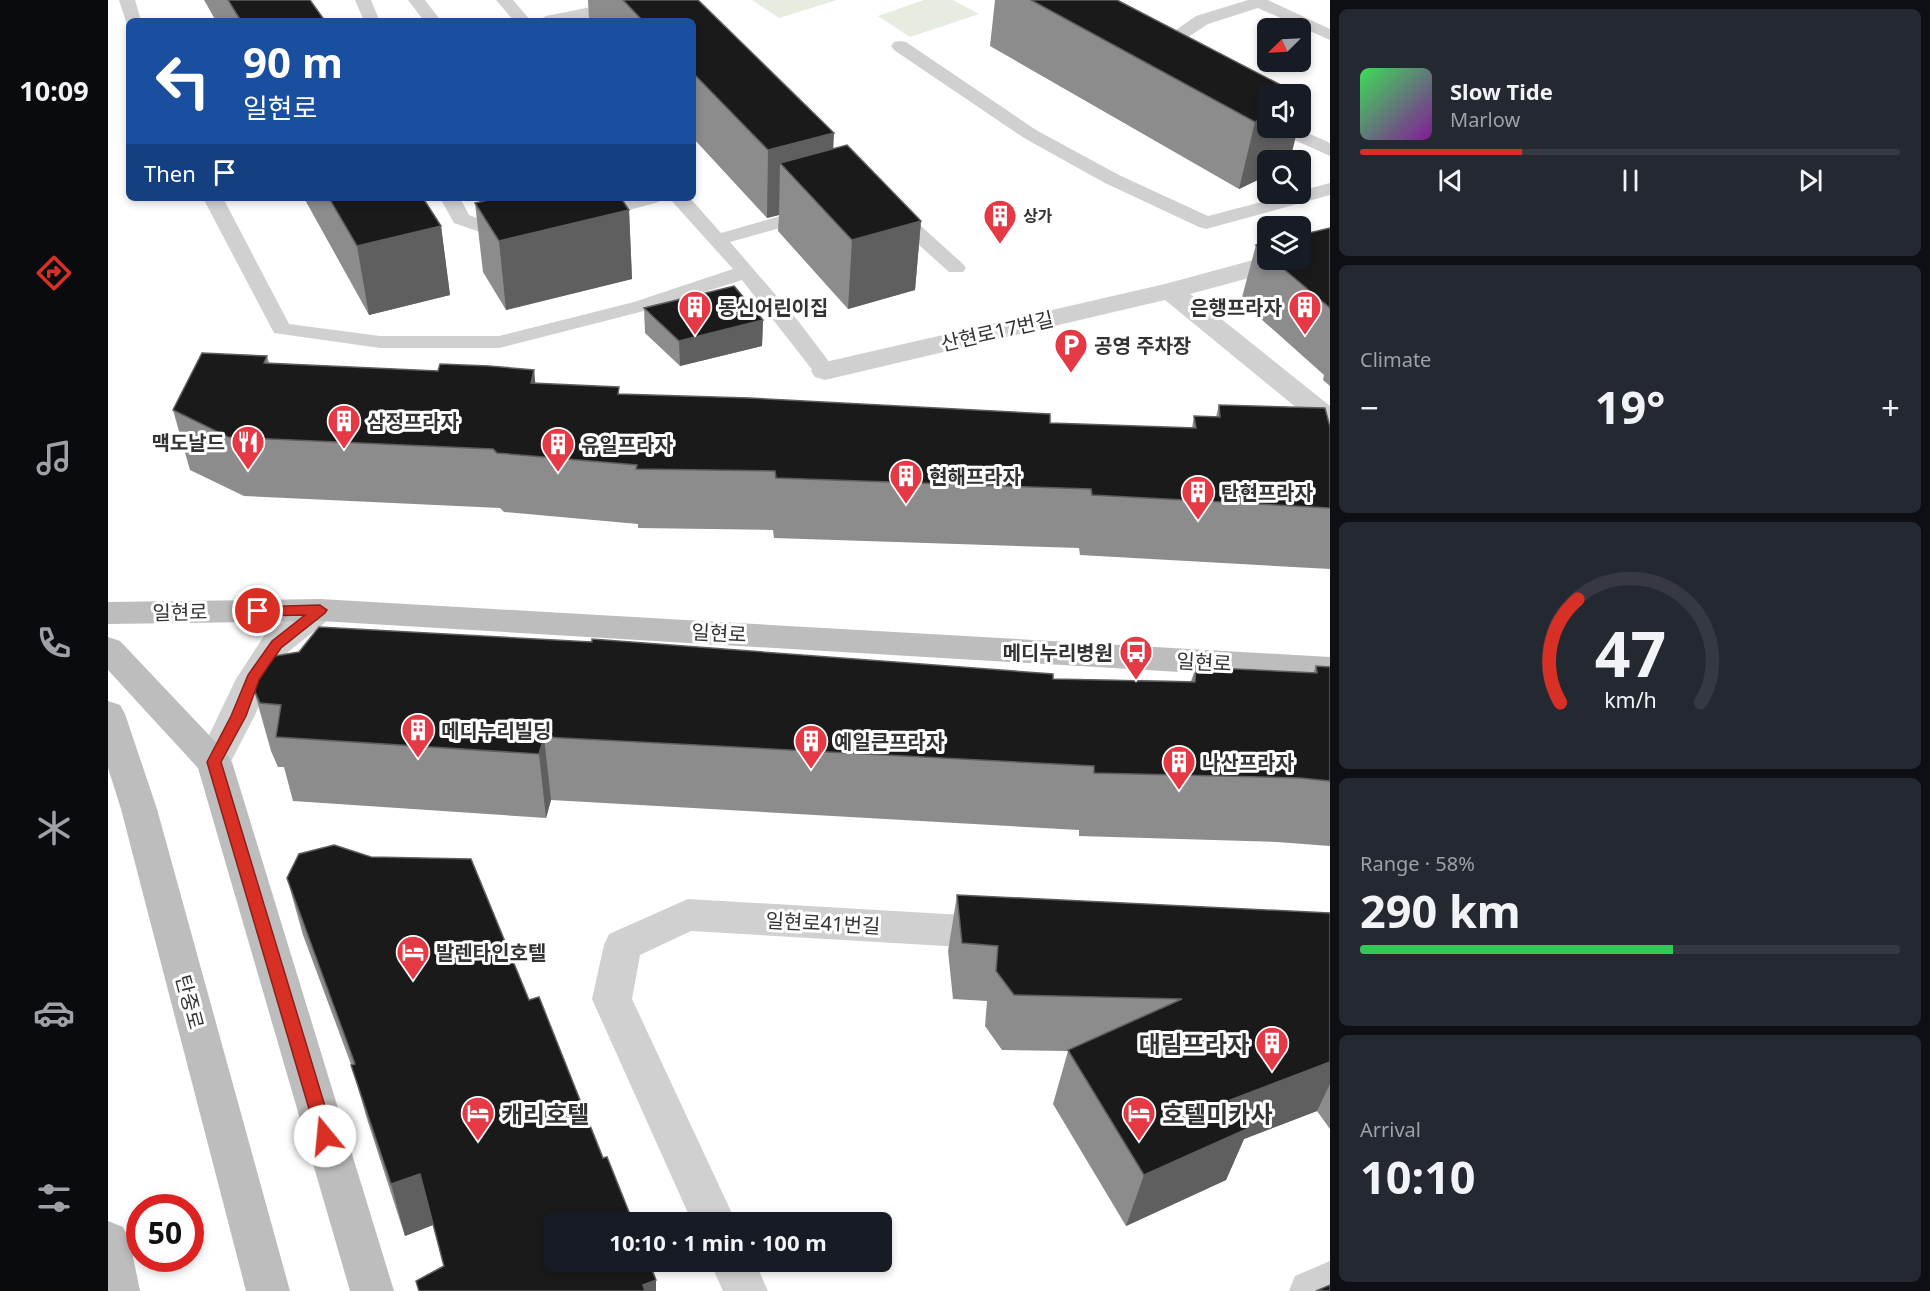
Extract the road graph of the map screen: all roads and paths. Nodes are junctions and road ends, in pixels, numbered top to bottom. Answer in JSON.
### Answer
{"nodes":[{"id":1,"x":127,"y":0,"type":"edge"},
{"id":2,"x":363,"y":0,"type":"edge"},
{"id":3,"x":416,"y":0,"type":"edge"},
{"id":4,"x":504,"y":0,"type":"edge"},
{"id":5,"x":656,"y":2,"type":"edge"},
{"id":6,"x":370,"y":17,"type":"dead end"},
{"id":7,"x":132,"y":18,"type":"edge"},
{"id":8,"x":431,"y":18,"type":"edge"},
{"id":9,"x":520,"y":18,"type":"edge"},
{"id":10,"x":563,"y":18,"type":"edge"},
{"id":11,"x":1330,"y":35,"type":"edge"},
{"id":12,"x":900,"y":46,"type":"dead end"},
{"id":13,"x":1171,"y":66,"type":"edge"},
{"id":14,"x":1304,"y":138,"type":"edge"},
{"id":15,"x":1330,"y":150,"type":"edge"},
{"id":16,"x":1330,"y":189,"type":"edge"},
{"id":17,"x":215,"y":201,"type":"edge"},
{"id":18,"x":451,"y":201,"type":"edge"},
{"id":19,"x":640,"y":201,"type":"edge"},
{"id":20,"x":683,"y":201,"type":"edge"},
{"id":21,"x":883,"y":203,"type":"edge"},
{"id":22,"x":830,"y":208,"type":"edge"},
{"id":23,"x":574,"y":218,"type":"edge"},
{"id":24,"x":532,"y":226,"type":"edge"},
{"id":25,"x":717,"y":240,"type":"junction"},
{"id":26,"x":1257,"y":267,"type":"edge"},
{"id":27,"x":956,"y":268,"type":"dead end"},
{"id":28,"x":746,"y":272,"type":"junction"},
{"id":29,"x":1170,"y":291,"type":"junction"},
{"id":30,"x":825,"y":371,"type":"joint"},
{"id":31,"x":1330,"y":421,"type":"edge"},
{"id":32,"x":320,"y":610,"type":"junction"},
{"id":33,"x":108,"y":613,"type":"edge"},
{"id":34,"x":108,"y":649,"type":"edge"},
{"id":35,"x":1330,"y":669,"type":"edge"},
{"id":36,"x":108,"y":714,"type":"edge"},
{"id":37,"x":214,"y":762,"type":"junction"},
{"id":38,"x":1033,"y":936,"type":"edge"},
{"id":39,"x":709,"y":1212,"type":"edge"},
{"id":40,"x":108,"y":1242,"type":"edge"},
{"id":41,"x":737,"y":1272,"type":"edge"},
{"id":42,"x":1330,"y":1283,"type":"edge"},
{"id":43,"x":117,"y":1291,"type":"edge"},
{"id":44,"x":268,"y":1291,"type":"edge"},
{"id":45,"x":372,"y":1291,"type":"edge"},
{"id":46,"x":746,"y":1291,"type":"edge"},
{"id":47,"x":1311,"y":1291,"type":"edge"}],
"edges":[{"from":1,"to":7,"type":"lane"},
{"from":2,"to":6,"type":"lane"},
{"from":3,"to":8,"type":"lane"},
{"from":4,"to":9,"type":"lane"},
{"from":5,"to":10,"type":"lane"},
{"from":11,"to":13,"type":"lane"},
{"from":12,"to":16,"type":"lane"},
{"from":14,"to":15,"type":"lane"},
{"from":17,"to":28,"type":"lane"},
{"from":18,"to":24,"type":"lane"},
{"from":19,"to":23,"type":"lane"},
{"from":20,"to":25,"type":"lane"},
{"from":21,"to":27,"type":"lane"},
{"from":22,"to":25,"type":"lane"},
{"from":25,"to":28,"type":"lane"},
{"from":26,"to":29,"type":"street","name":"산현로17번길"},
{"from":28,"to":30,"type":"lane"},
{"from":29,"to":30,"type":"street","name":"산현로17번길"},
{"from":29,"to":31,"type":"street"},
{"from":32,"to":33,"type":"main road","name":"일현로"},
{"from":32,"to":35,"type":"main road","name":"일현로"},
{"from":32,"to":37,"type":"street"},
{"from":34,"to":37,"type":"main road"},
{"from":36,"to":44,"type":"main road","name":"탄중로"},
{"from":37,"to":45,"type":"main road"},
{"from":38,"to":39,"type":"street","name":"일현로41번길"},
{"from":40,"to":43,"type":"main road"},
{"from":41,"to":46,"type":"street"},
{"from":42,"to":47,"type":"street"}]}
